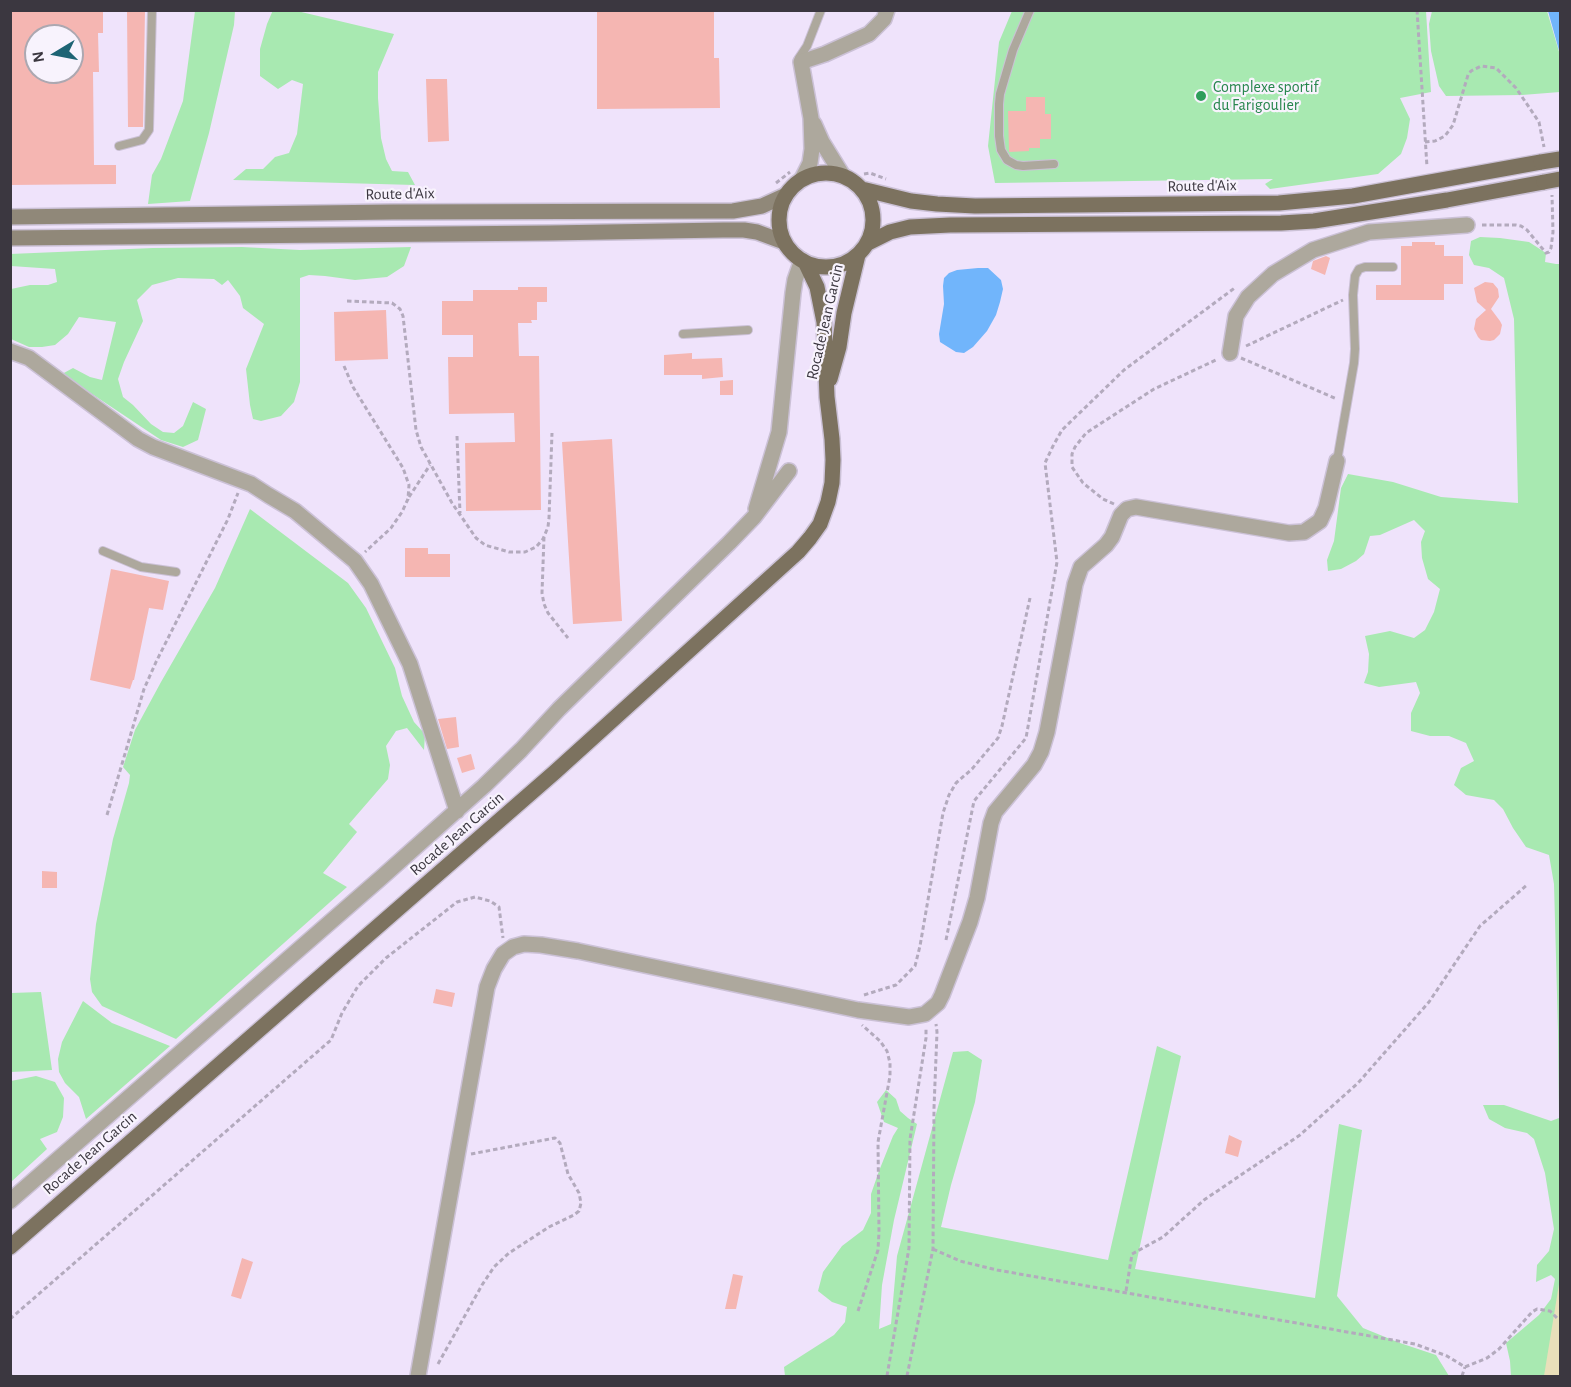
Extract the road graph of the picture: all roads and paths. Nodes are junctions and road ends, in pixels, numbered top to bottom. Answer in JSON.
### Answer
{"nodes":[{"id":1,"x":152,"y":10,"type":"edge"},
{"id":2,"x":821,"y":10,"type":"edge"},
{"id":3,"x":887,"y":10,"type":"edge"},
{"id":4,"x":1030,"y":10,"type":"edge"},
{"id":5,"x":1417,"y":10,"type":"edge"},
{"id":6,"x":799,"y":58,"type":"dead end"},
{"id":7,"x":811,"y":118,"type":"junction"},
{"id":8,"x":119,"y":146,"type":"dead end"},
{"id":9,"x":811,"y":157,"type":"junction"},
{"id":10,"x":1560,"y":159,"type":"edge"},
{"id":11,"x":1054,"y":164,"type":"dead end"},
{"id":12,"x":1427,"y":168,"type":"dead end"},
{"id":13,"x":1560,"y":179,"type":"edge"},
{"id":14,"x":802,"y":180,"type":"junction"},
{"id":15,"x":891,"y":180,"type":"dead end"},
{"id":16,"x":852,"y":182,"type":"junction"},
{"id":17,"x":771,"y":188,"type":"dead end"},
{"id":18,"x":786,"y":195,"type":"junction"},
{"id":19,"x":10,"y":217,"type":"edge"},
{"id":20,"x":1467,"y":225,"type":"dead end"},
{"id":21,"x":10,"y":238,"type":"edge"},
{"id":22,"x":784,"y":242,"type":"junction"},
{"id":23,"x":868,"y":243,"type":"junction"},
{"id":24,"x":858,"y":255,"type":"junction"},
{"id":25,"x":804,"y":262,"type":"junction"},
{"id":26,"x":1394,"y":267,"type":"dead end"},
{"id":27,"x":1353,"y":295,"type":"junction"},
{"id":28,"x":347,"y":301,"type":"dead end"},
{"id":29,"x":748,"y":330,"type":"dead end"},
{"id":30,"x":683,"y":334,"type":"dead end"},
{"id":31,"x":10,"y":351,"type":"edge"},
{"id":32,"x":1230,"y":353,"type":"junction"},
{"id":33,"x":344,"y":366,"type":"dead end"},
{"id":34,"x":827,"y":397,"type":"junction"},
{"id":35,"x":1347,"y":404,"type":"junction"},
{"id":36,"x":552,"y":433,"type":"dead end"},
{"id":37,"x":457,"y":436,"type":"dead end"},
{"id":38,"x":1337,"y":461,"type":"joint"},
{"id":39,"x":431,"y":464,"type":"junction"},
{"id":40,"x":789,"y":471,"type":"dead end"},
{"id":41,"x":239,"y":480,"type":"junction"},
{"id":42,"x":408,"y":499,"type":"junction"},
{"id":43,"x":1127,"y":509,"type":"junction"},
{"id":44,"x":460,"y":515,"type":"junction"},
{"id":45,"x":754,"y":517,"type":"junction"},
{"id":46,"x":544,"y":536,"type":"junction"},
{"id":47,"x":103,"y":551,"type":"dead end"},
{"id":48,"x":355,"y":561,"type":"junction"},
{"id":49,"x":176,"y":572,"type":"dead end"},
{"id":50,"x":1030,"y":598,"type":"dead end"},
{"id":51,"x":568,"y":638,"type":"dead end"},
{"id":52,"x":457,"y":811,"type":"junction"},
{"id":53,"x":107,"y":815,"type":"dead end"},
{"id":54,"x":1527,"y":885,"type":"dead end"},
{"id":55,"x":507,"y":951,"type":"junction"},
{"id":56,"x":837,"y":1006,"type":"junction"},
{"id":57,"x":928,"y":1013,"type":"junction"},
{"id":58,"x":856,"y":1021,"type":"dead end"},
{"id":59,"x":457,"y":1155,"type":"junction"},
{"id":60,"x":10,"y":1200,"type":"edge"},
{"id":61,"x":10,"y":1246,"type":"edge"},
{"id":62,"x":933,"y":1249,"type":"junction"},
{"id":63,"x":1126,"y":1291,"type":"junction"},
{"id":64,"x":858,"y":1311,"type":"dead end"},
{"id":65,"x":10,"y":1319,"type":"edge"},
{"id":66,"x":1558,"y":1319,"type":"dead end"},
{"id":67,"x":438,"y":1364,"type":"dead end"},
{"id":68,"x":1465,"y":1367,"type":"junction"},
{"id":69,"x":417,"y":1377,"type":"edge"},
{"id":70,"x":887,"y":1377,"type":"edge"},
{"id":71,"x":907,"y":1377,"type":"edge"},
{"id":72,"x":1462,"y":1377,"type":"edge"}],
"edges":[{"from":1,"to":8,"type":"lane"},
{"from":2,"to":6,"type":"lane"},
{"from":3,"to":7,"type":"street"},
{"from":4,"to":11,"type":"lane"},
{"from":5,"to":12,"type":"path"},
{"from":7,"to":9,"type":"street"},
{"from":7,"to":16,"type":"street"},
{"from":9,"to":14,"type":"street"},
{"from":9,"to":17,"type":"path"},
{"from":10,"to":16,"type":"main road","name":"Route d'Aix","bridge":true},
{"from":13,"to":23,"type":"main road","bridge":true},
{"from":14,"to":16,"type":"main road"},
{"from":14,"to":18,"type":"main road"},
{"from":15,"to":16,"type":"path"},
{"from":16,"to":23,"type":"main road"},
{"from":18,"to":19,"type":"main road","name":"Route d'Aix"},
{"from":18,"to":22,"type":"main road"},
{"from":20,"to":32,"type":"street"},
{"from":21,"to":22,"type":"main road"},
{"from":22,"to":25,"type":"main road"},
{"from":23,"to":24,"type":"main road"},
{"from":24,"to":25,"type":"main road"},
{"from":24,"to":34,"type":"main road","name":"Rocade Jean Garcin"},
{"from":25,"to":34,"type":"main road","name":"Rocade Jean Garcin"},
{"from":25,"to":45,"type":"street"},
{"from":26,"to":27,"type":"lane"},
{"from":27,"to":32,"type":"path"},
{"from":27,"to":35,"type":"lane"},
{"from":28,"to":39,"type":"path"},
{"from":29,"to":30,"type":"lane"},
{"from":31,"to":41,"type":"street"},
{"from":32,"to":35,"type":"path"},
{"from":32,"to":43,"type":"path"},
{"from":33,"to":42,"type":"path"},
{"from":34,"to":61,"type":"main road","name":"Rocade Jean Garcin"},
{"from":35,"to":38,"type":"lane"},
{"from":36,"to":46,"type":"path"},
{"from":37,"to":44,"type":"path"},
{"from":38,"to":43,"type":"street"},
{"from":39,"to":42,"type":"path"},
{"from":39,"to":44,"type":"path"},
{"from":40,"to":45,"type":"street","name":"Rocade Jean Garcin"},
{"from":41,"to":48,"type":"street"},
{"from":41,"to":53,"type":"path"},
{"from":42,"to":48,"type":"path"},
{"from":43,"to":57,"type":"street"},
{"from":44,"to":46,"type":"path"},
{"from":45,"to":52,"type":"street","name":"Rocade Jean Garcin"},
{"from":46,"to":51,"type":"path"},
{"from":47,"to":49,"type":"lane"},
{"from":48,"to":52,"type":"street"},
{"from":50,"to":56,"type":"path"},
{"from":52,"to":60,"type":"street","name":"Rocade Jean Garcin"},
{"from":54,"to":63,"type":"path"},
{"from":55,"to":56,"type":"street"},
{"from":55,"to":59,"type":"street"},
{"from":55,"to":65,"type":"path"},
{"from":56,"to":57,"type":"street"},
{"from":57,"to":62,"type":"path"},
{"from":57,"to":70,"type":"path"},
{"from":58,"to":64,"type":"path"},
{"from":59,"to":67,"type":"path"},
{"from":59,"to":69,"type":"street"},
{"from":62,"to":63,"type":"path"},
{"from":62,"to":71,"type":"path"},
{"from":63,"to":68,"type":"path"},
{"from":66,"to":68,"type":"path"},
{"from":68,"to":72,"type":"path"}]}
